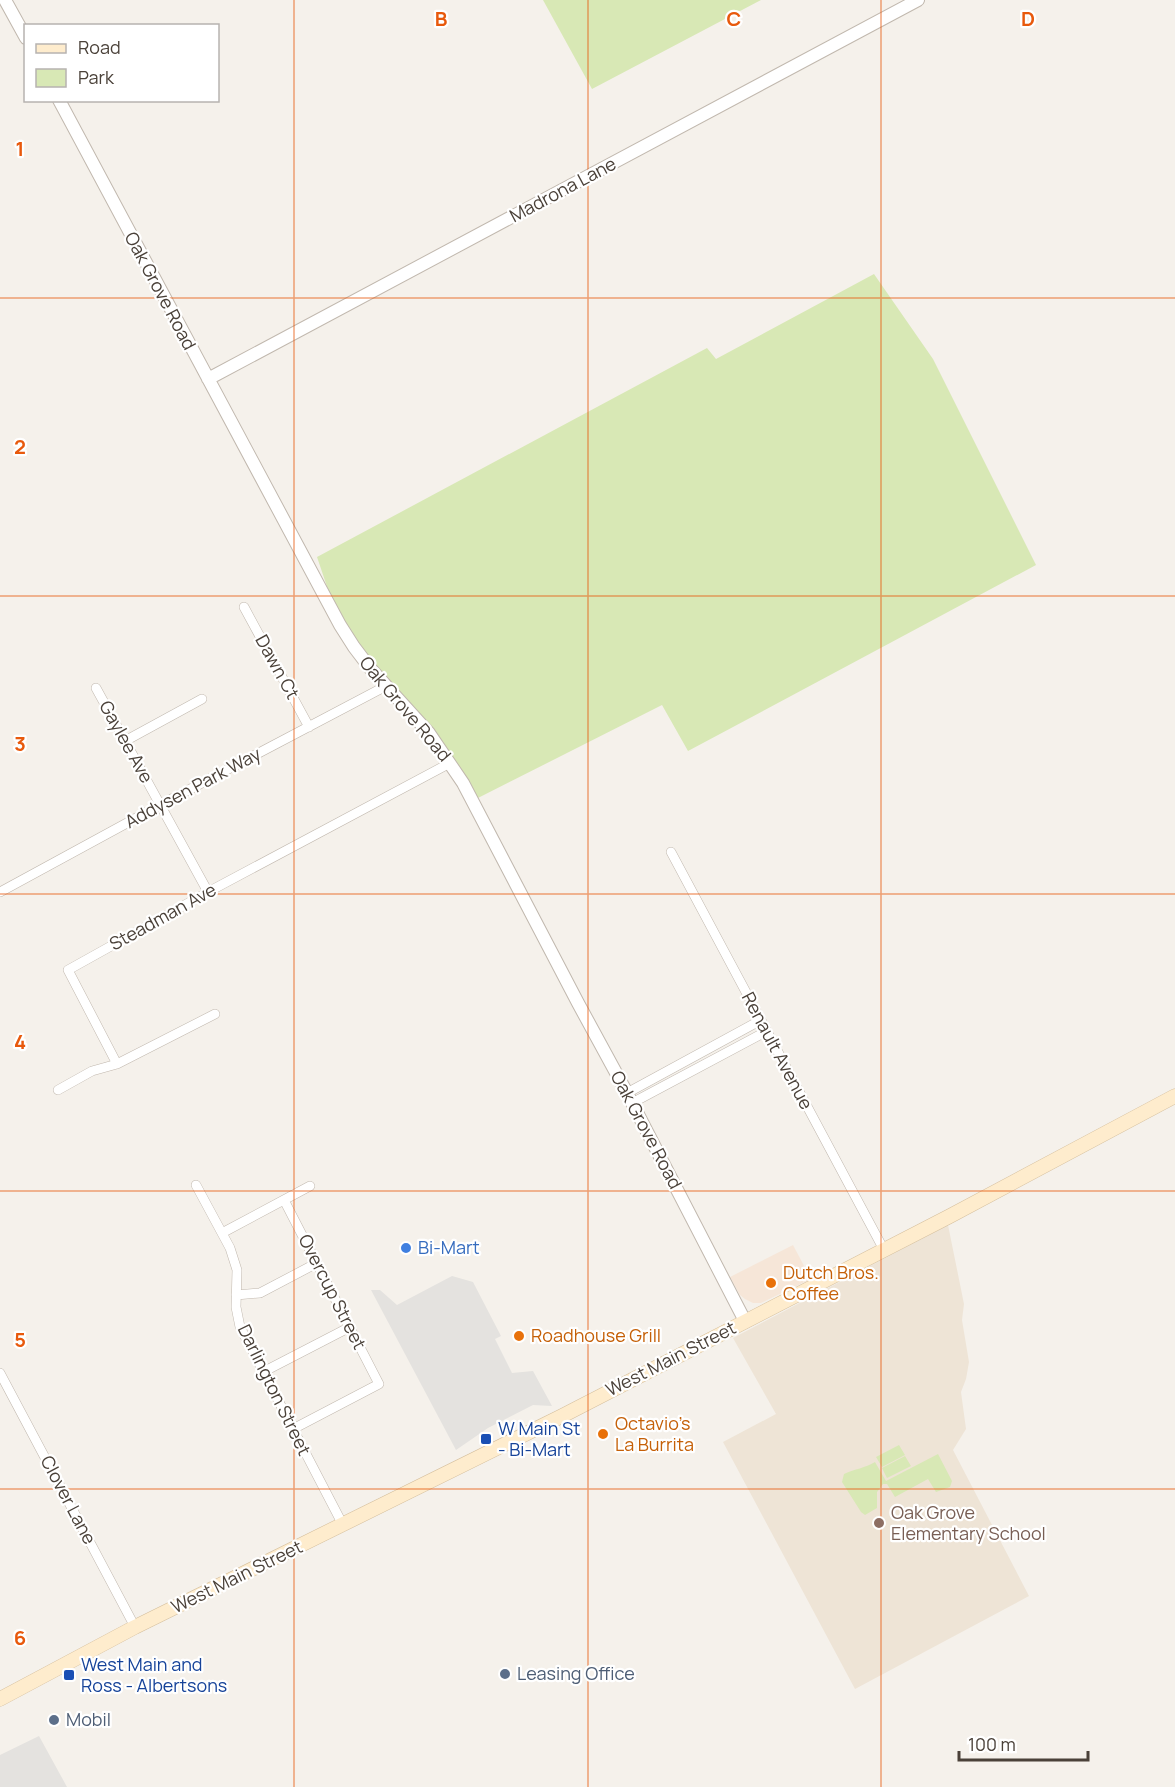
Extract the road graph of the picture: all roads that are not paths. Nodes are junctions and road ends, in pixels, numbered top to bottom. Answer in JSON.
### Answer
{"nodes":[{"id":1,"x":5,"y":0,"type":"edge"},
{"id":2,"x":918,"y":0,"type":"edge"},
{"id":3,"x":24,"y":34,"type":"edge"},
{"id":4,"x":60,"y":102,"type":"edge"},
{"id":5,"x":208,"y":379,"type":"junction"},
{"id":6,"x":244,"y":607,"type":"dead end"},
{"id":7,"x":386,"y":686,"type":"junction"},
{"id":8,"x":96,"y":688,"type":"dead end"},
{"id":9,"x":202,"y":699,"type":"dead end"},
{"id":10,"x":309,"y":727,"type":"junction"},
{"id":11,"x":125,"y":741,"type":"junction"},
{"id":12,"x":450,"y":763,"type":"junction"},
{"id":13,"x":160,"y":805,"type":"junction"},
{"id":14,"x":671,"y":852,"type":"dead end"},
{"id":15,"x":0,"y":892,"type":"edge"},
{"id":16,"x":208,"y":892,"type":"junction"},
{"id":17,"x":215,"y":1014,"type":"dead end"},
{"id":18,"x":761,"y":1020,"type":"junction"},
{"id":19,"x":766,"y":1031,"type":"junction"},
{"id":20,"x":117,"y":1064,"type":"junction"},
{"id":21,"x":58,"y":1090,"type":"dead end"},
{"id":22,"x":1175,"y":1096,"type":"edge"},
{"id":23,"x":630,"y":1098,"type":"junction"},
{"id":24,"x":196,"y":1185,"type":"dead end"},
{"id":25,"x":310,"y":1186,"type":"dead end"},
{"id":26,"x":284,"y":1200,"type":"junction"},
{"id":27,"x":222,"y":1233,"type":"junction"},
{"id":28,"x":884,"y":1250,"type":"junction"},
{"id":29,"x":317,"y":1263,"type":"junction"},
{"id":30,"x":236,"y":1295,"type":"junction"},
{"id":31,"x":745,"y":1321,"type":"junction"},
{"id":32,"x":350,"y":1327,"type":"junction"},
{"id":33,"x":263,"y":1372,"type":"junction"},
{"id":34,"x":0,"y":1373,"type":"edge"},
{"id":35,"x":293,"y":1430,"type":"junction"},
{"id":36,"x":343,"y":1525,"type":"junction"},
{"id":37,"x":135,"y":1627,"type":"junction"},
{"id":38,"x":0,"y":1699,"type":"edge"}],
"edges":[{"from":1,"to":3,"type":"street"},
{"from":2,"to":5,"type":"street","name":"Madrona Lane"},
{"from":4,"to":5,"type":"street","name":"Oak Grove Road"},
{"from":5,"to":7,"type":"street","name":"Oak Grove Road"},
{"from":6,"to":10,"type":"street","name":"Dawn Ct"},
{"from":7,"to":10,"type":"street","name":"Addysen Park Way"},
{"from":7,"to":12,"type":"street","name":"Oak Grove Road"},
{"from":8,"to":11,"type":"street","name":"Gaylee Ave"},
{"from":9,"to":11,"type":"street"},
{"from":10,"to":13,"type":"street","name":"Addysen Park Way"},
{"from":11,"to":13,"type":"street","name":"Gaylee Ave"},
{"from":12,"to":16,"type":"street","name":"Steadman Ave"},
{"from":12,"to":23,"type":"street","name":"Oak Grove Road"},
{"from":13,"to":15,"type":"street","name":"Addysen Park Way"},
{"from":13,"to":16,"type":"street","name":"Gaylee Ave"},
{"from":14,"to":18,"type":"street","name":"Renault Avenue"},
{"from":16,"to":20,"type":"street","name":"Steadman Ave"},
{"from":17,"to":20,"type":"street"},
{"from":18,"to":19,"type":"street","name":"Renault Avenue"},
{"from":18,"to":23,"type":"street"},
{"from":19,"to":23,"type":"street"},
{"from":19,"to":28,"type":"street","name":"Renault Avenue"},
{"from":20,"to":21,"type":"street"},
{"from":22,"to":28,"type":"main road","name":"West Main Street"},
{"from":23,"to":31,"type":"street","name":"Oak Grove Road"},
{"from":24,"to":27,"type":"street","name":"Darlington Street"},
{"from":25,"to":26,"type":"street"},
{"from":26,"to":27,"type":"street"},
{"from":26,"to":29,"type":"street","name":"Overcup Street"},
{"from":27,"to":30,"type":"street","name":"Darlington Street"},
{"from":28,"to":31,"type":"main road","name":"West Main Street"},
{"from":29,"to":30,"type":"street"},
{"from":29,"to":32,"type":"street","name":"Overcup Street"},
{"from":30,"to":33,"type":"street","name":"Darlington Street"},
{"from":31,"to":36,"type":"main road","name":"West Main Street"},
{"from":32,"to":33,"type":"street"},
{"from":32,"to":35,"type":"street","name":"Overcup Street"},
{"from":33,"to":35,"type":"street","name":"Darlington Street"},
{"from":34,"to":37,"type":"street","name":"Clover Lane"},
{"from":35,"to":36,"type":"street","name":"Darlington Street"},
{"from":36,"to":37,"type":"main road","name":"West Main Street"},
{"from":37,"to":38,"type":"main road"}]}
